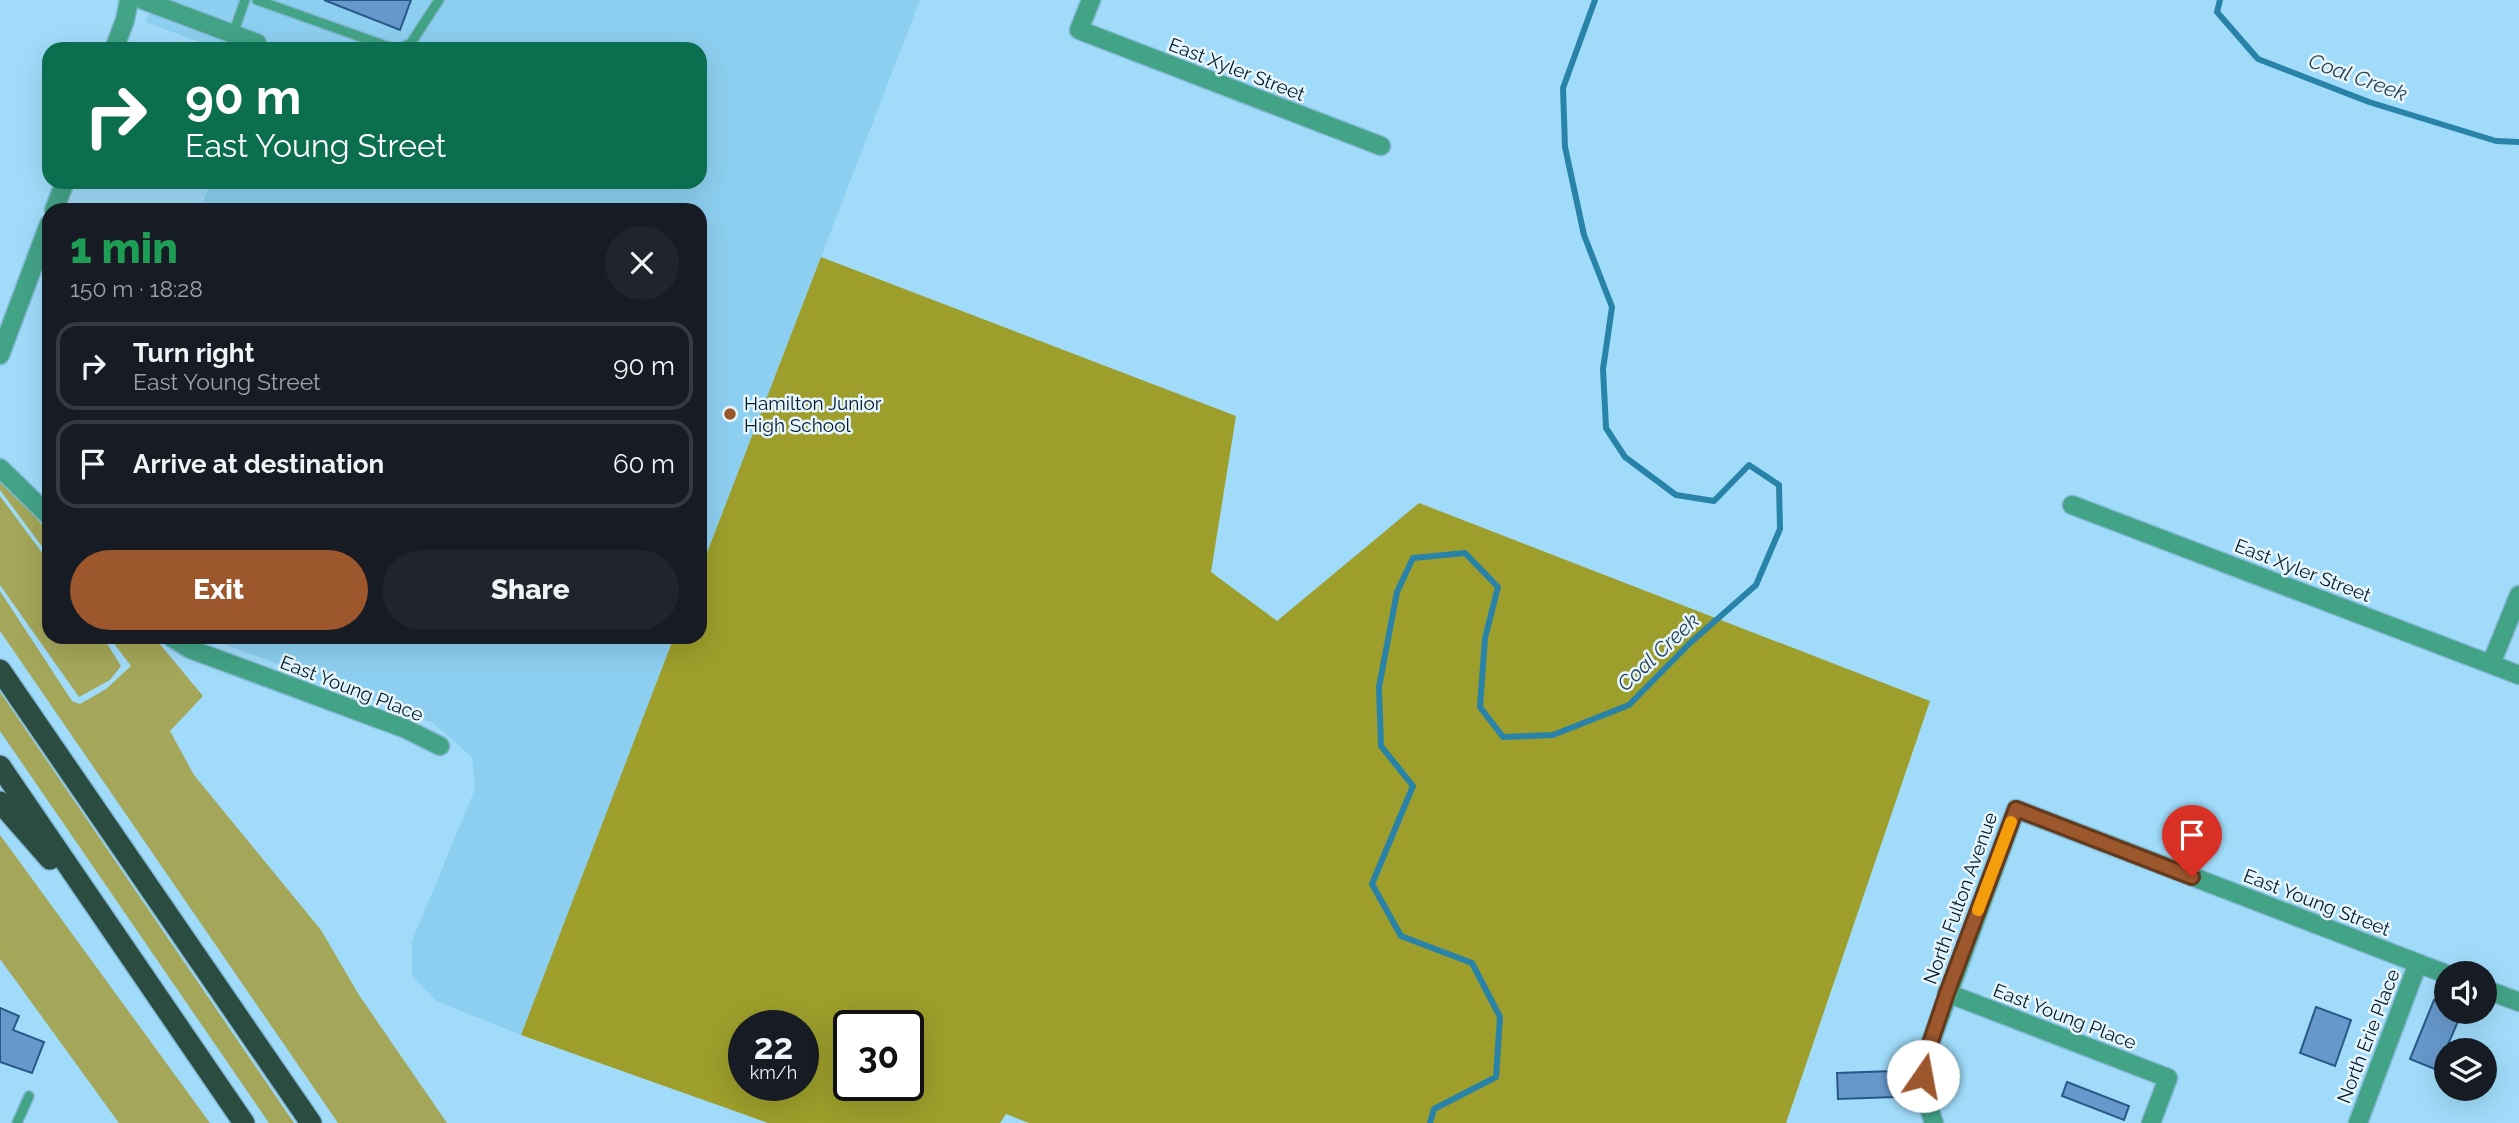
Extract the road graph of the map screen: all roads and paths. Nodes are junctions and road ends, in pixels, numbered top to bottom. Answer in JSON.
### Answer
{"nodes":[{"id":1,"x":129,"y":0,"type":"edge"},
{"id":2,"x":143,"y":0,"type":"edge"},
{"id":3,"x":245,"y":0,"type":"edge"},
{"id":4,"x":257,"y":0,"type":"edge"},
{"id":5,"x":439,"y":0,"type":"edge"},
{"id":6,"x":1091,"y":0,"type":"edge"},
{"id":7,"x":233,"y":34,"type":"junction"},
{"id":8,"x":117,"y":42,"type":"edge"},
{"id":9,"x":254,"y":42,"type":"edge"},
{"id":10,"x":375,"y":42,"type":"edge"},
{"id":11,"x":412,"y":42,"type":"edge"},
{"id":12,"x":1381,"y":146,"type":"dead end"},
{"id":13,"x":42,"y":243,"type":"edge"},
{"id":14,"x":0,"y":355,"type":"edge"},
{"id":15,"x":0,"y":468,"type":"edge"},
{"id":16,"x":2072,"y":505,"type":"dead end"},
{"id":17,"x":42,"y":509,"type":"edge"},
{"id":18,"x":2519,"y":595,"type":"edge"},
{"id":19,"x":182,"y":644,"type":"edge"},
{"id":20,"x":2491,"y":664,"type":"junction"},
{"id":21,"x":0,"y":670,"type":"edge"},
{"id":22,"x":2519,"y":675,"type":"edge"},
{"id":23,"x":440,"y":746,"type":"dead end"},
{"id":24,"x":0,"y":766,"type":"edge"},
{"id":25,"x":0,"y":802,"type":"edge"},
{"id":26,"x":2016,"y":809,"type":"joint"},
{"id":27,"x":111,"y":929,"type":"junction"},
{"id":28,"x":2418,"y":963,"type":"junction"},
{"id":29,"x":2434,"y":969,"type":"edge"},
{"id":30,"x":1947,"y":993,"type":"junction"},
{"id":31,"x":2497,"y":994,"type":"edge"},
{"id":32,"x":2519,"y":1002,"type":"edge"},
{"id":33,"x":29,"y":1096,"type":"dead end"},
{"id":34,"x":17,"y":1123,"type":"edge"},
{"id":35,"x":244,"y":1123,"type":"edge"},
{"id":36,"x":311,"y":1123,"type":"edge"},
{"id":37,"x":1934,"y":1123,"type":"edge"},
{"id":38,"x":2151,"y":1123,"type":"edge"},
{"id":39,"x":2357,"y":1123,"type":"edge"}],
"edges":[{"from":1,"to":8,"type":"street"},
{"from":2,"to":7,"type":"street"},
{"from":3,"to":7,"type":"lane"},
{"from":4,"to":10,"type":"lane"},
{"from":5,"to":11,"type":"lane"},
{"from":6,"to":12,"type":"street","name":"East Xyler Street"},
{"from":7,"to":9,"type":"street"},
{"from":13,"to":14,"type":"street"},
{"from":15,"to":17,"type":"street"},
{"from":16,"to":20,"type":"street","name":"East Xyler Street"},
{"from":18,"to":20,"type":"street"},
{"from":19,"to":23,"type":"street","name":"East Young Place"},
{"from":20,"to":22,"type":"street","name":"East Xyler Street"},
{"from":21,"to":36,"type":"highway"},
{"from":24,"to":27,"type":"highway"},
{"from":25,"to":27,"type":"highway"},
{"from":26,"to":28,"type":"street","name":"East Young Street"},
{"from":26,"to":30,"type":"street","name":"North Fulton Avenue"},
{"from":27,"to":35,"type":"highway"},
{"from":28,"to":29,"type":"street","name":"East Young Street"},
{"from":28,"to":39,"type":"street","name":"North Erie Place"},
{"from":30,"to":37,"type":"street","name":"North Fulton Avenue"},
{"from":30,"to":38,"type":"street","name":"East Young Place"},
{"from":31,"to":32,"type":"street"},
{"from":33,"to":34,"type":"lane"}]}
